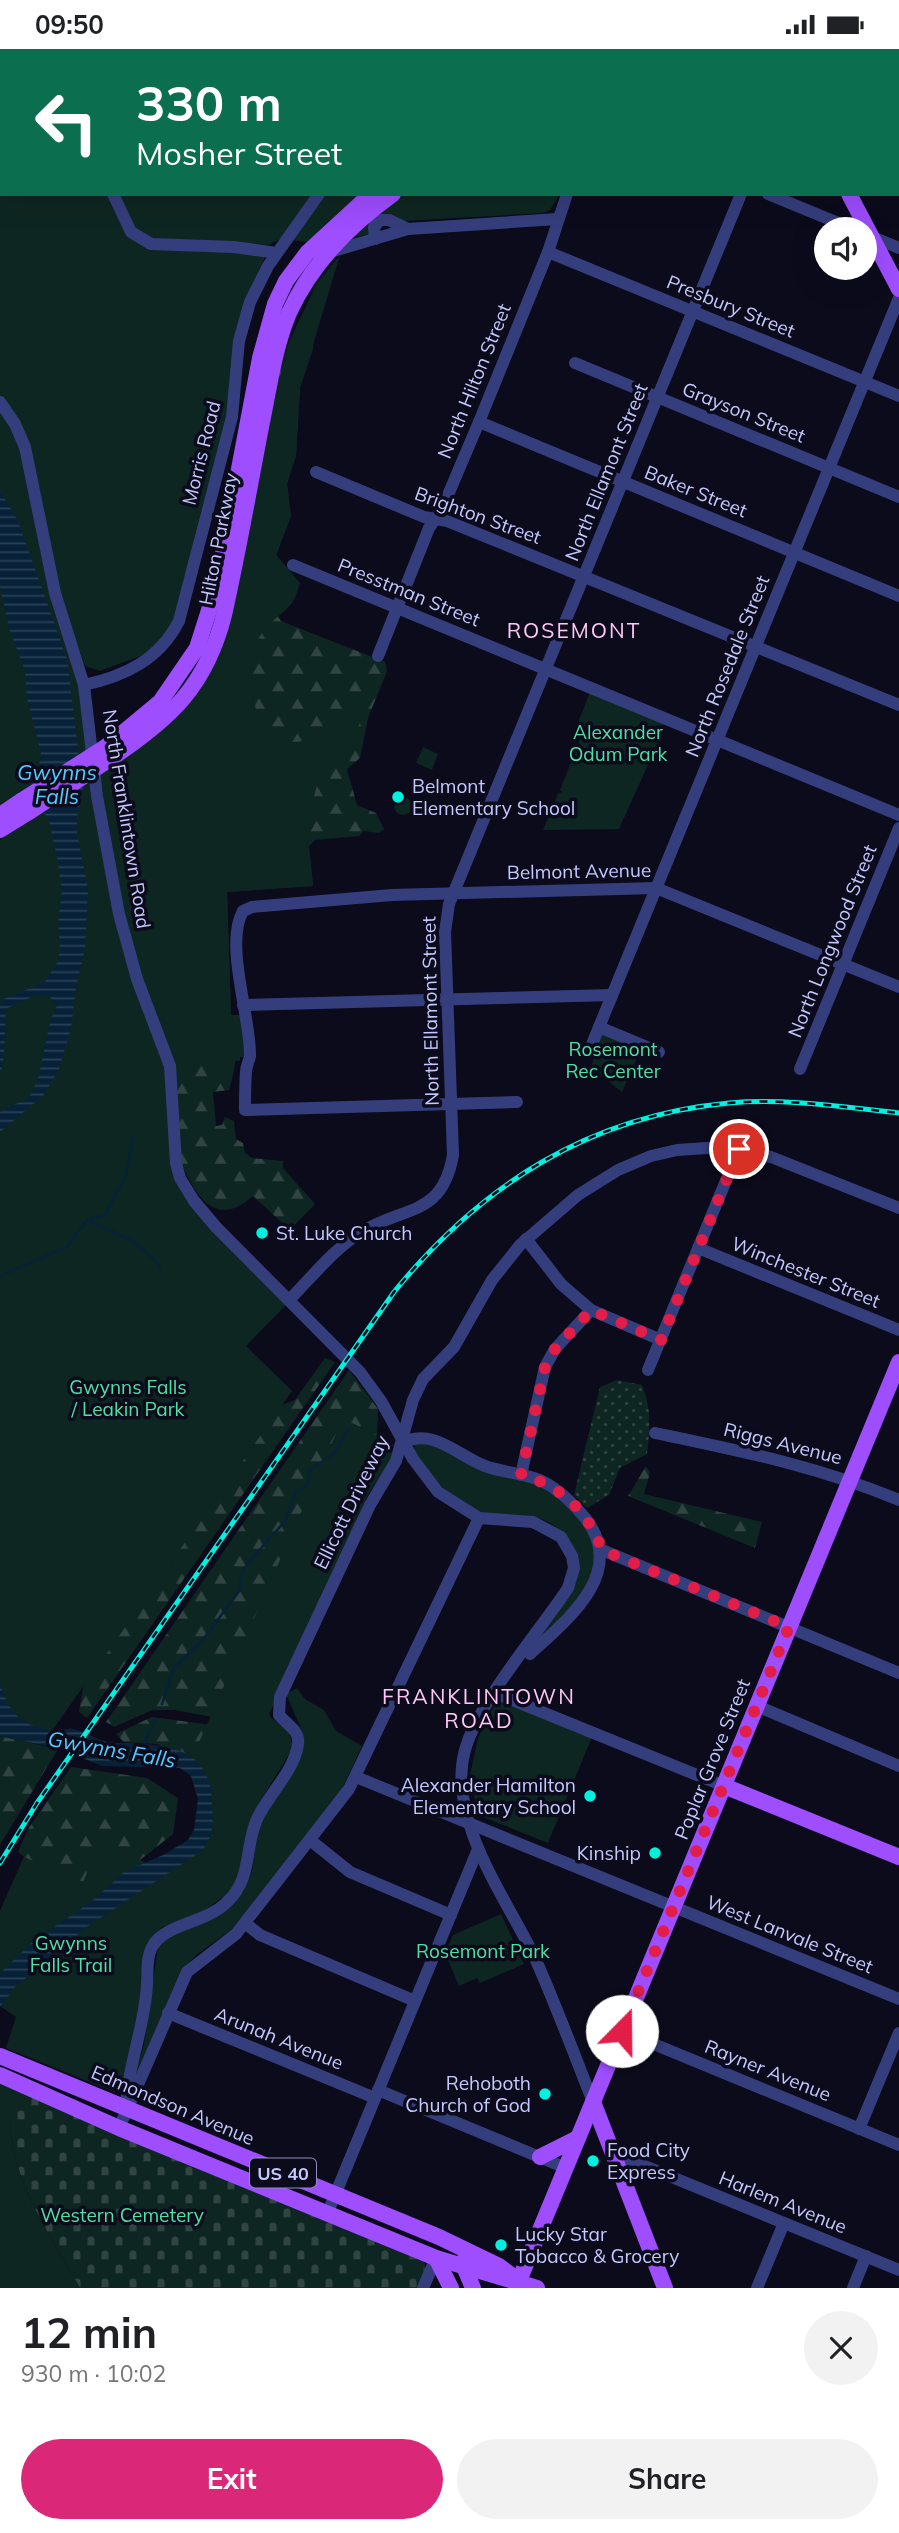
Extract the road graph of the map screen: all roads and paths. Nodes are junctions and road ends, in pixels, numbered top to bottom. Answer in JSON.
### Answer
{"nodes":[{"id":1,"x":114,"y":196,"type":"edge"},
{"id":2,"x":318,"y":196,"type":"edge"},
{"id":3,"x":369,"y":196,"type":"edge"},
{"id":4,"x":391,"y":196,"type":"edge"},
{"id":5,"x":566,"y":196,"type":"edge"},
{"id":6,"x":740,"y":196,"type":"edge"},
{"id":7,"x":773,"y":196,"type":"edge"},
{"id":8,"x":850,"y":196,"type":"edge"},
{"id":9,"x":824,"y":217,"type":"edge"},
{"id":10,"x":860,"y":217,"type":"edge"},
{"id":11,"x":556,"y":219,"type":"junction"},
{"id":12,"x":877,"y":239,"type":"edge"},
{"id":13,"x":899,"y":248,"type":"edge"},
{"id":14,"x":877,"y":250,"type":"edge"},
{"id":15,"x":548,"y":252,"type":"junction"},
{"id":16,"x":277,"y":253,"type":"junction"},
{"id":17,"x":327,"y":253,"type":"junction"},
{"id":18,"x":899,"y":289,"type":"edge"},
{"id":19,"x":899,"y":298,"type":"edge"},
{"id":20,"x":693,"y":312,"type":"junction"},
{"id":21,"x":575,"y":363,"type":"dead end"},
{"id":22,"x":864,"y":382,"type":"junction"},
{"id":23,"x":899,"y":396,"type":"edge"},
{"id":24,"x":658,"y":397,"type":"junction"},
{"id":25,"x":0,"y":402,"type":"edge"},
{"id":26,"x":479,"y":422,"type":"junction"},
{"id":27,"x":829,"y":468,"type":"junction"},
{"id":28,"x":316,"y":472,"type":"dead end"},
{"id":29,"x":623,"y":482,"type":"junction"},
{"id":30,"x":899,"y":497,"type":"edge"},
{"id":31,"x":435,"y":519,"type":"junction"},
{"id":32,"x":794,"y":553,"type":"junction"},
{"id":33,"x":293,"y":565,"type":"dead end"},
{"id":34,"x":584,"y":576,"type":"junction"},
{"id":35,"x":899,"y":596,"type":"edge"},
{"id":36,"x":397,"y":608,"type":"junction"},
{"id":37,"x":755,"y":647,"type":"junction"},
{"id":38,"x":378,"y":656,"type":"dead end"},
{"id":39,"x":547,"y":670,"type":"junction"},
{"id":40,"x":84,"y":685,"type":"junction"},
{"id":41,"x":899,"y":705,"type":"edge"},
{"id":42,"x":717,"y":740,"type":"junction"},
{"id":43,"x":110,"y":752,"type":"junction"},
{"id":44,"x":25,"y":806,"type":"junction"},
{"id":45,"x":0,"y":815,"type":"edge"},
{"id":46,"x":899,"y":815,"type":"edge"},
{"id":47,"x":899,"y":828,"type":"edge"},
{"id":48,"x":0,"y":830,"type":"edge"},
{"id":49,"x":656,"y":888,"type":"junction"},
{"id":50,"x":453,"y":893,"type":"junction"},
{"id":51,"x":844,"y":964,"type":"junction"},
{"id":52,"x":899,"y":987,"type":"edge"},
{"id":53,"x":612,"y":995,"type":"junction"},
{"id":54,"x":447,"y":1000,"type":"junction"},
{"id":55,"x":243,"y":1005,"type":"junction"},
{"id":56,"x":599,"y":1027,"type":"junction"},
{"id":57,"x":590,"y":1049,"type":"dead end"},
{"id":58,"x":659,"y":1052,"type":"dead end"},
{"id":59,"x":800,"y":1069,"type":"dead end"},
{"id":60,"x":517,"y":1103,"type":"dead end"},
{"id":61,"x":450,"y":1104,"type":"junction"},
{"id":62,"x":739,"y":1149,"type":"junction"},
{"id":63,"x":899,"y":1208,"type":"edge"},
{"id":64,"x":526,"y":1239,"type":"junction"},
{"id":65,"x":698,"y":1248,"type":"junction"},
{"id":66,"x":290,"y":1299,"type":"junction"},
{"id":67,"x":591,"y":1310,"type":"junction"},
{"id":68,"x":899,"y":1331,"type":"edge"},
{"id":69,"x":661,"y":1340,"type":"junction"},
{"id":70,"x":899,"y":1362,"type":"edge"},
{"id":71,"x":648,"y":1370,"type":"dead end"},
{"id":72,"x":655,"y":1433,"type":"dead end"},
{"id":73,"x":403,"y":1443,"type":"junction"},
{"id":74,"x":521,"y":1475,"type":"junction"},
{"id":75,"x":850,"y":1480,"type":"junction"},
{"id":76,"x":899,"y":1500,"type":"edge"},
{"id":77,"x":479,"y":1518,"type":"junction"},
{"id":78,"x":602,"y":1550,"type":"junction"},
{"id":79,"x":789,"y":1627,"type":"junction"},
{"id":80,"x":512,"y":1671,"type":"junction"},
{"id":81,"x":899,"y":1673,"type":"edge"},
{"id":82,"x":495,"y":1693,"type":"junction"},
{"id":83,"x":757,"y":1706,"type":"junction"},
{"id":84,"x":899,"y":1766,"type":"edge"},
{"id":85,"x":356,"y":1777,"type":"junction"},
{"id":86,"x":724,"y":1786,"type":"junction"},
{"id":87,"x":471,"y":1824,"type":"junction"},
{"id":88,"x":310,"y":1840,"type":"junction"},
{"id":89,"x":478,"y":1849,"type":"junction"},
{"id":90,"x":899,"y":1857,"type":"edge"},
{"id":91,"x":674,"y":1907,"type":"junction"},
{"id":92,"x":451,"y":1915,"type":"junction"},
{"id":93,"x":245,"y":1923,"type":"junction"},
{"id":94,"x":899,"y":2000,"type":"edge"},
{"id":95,"x":415,"y":2001,"type":"junction"},
{"id":96,"x":168,"y":2013,"type":"junction"},
{"id":97,"x":622,"y":2031,"type":"junction"},
{"id":98,"x":899,"y":2033,"type":"edge"},
{"id":99,"x":0,"y":2056,"type":"edge"},
{"id":100,"x":0,"y":2075,"type":"edge"},
{"id":101,"x":377,"y":2094,"type":"junction"},
{"id":102,"x":593,"y":2102,"type":"junction"},
{"id":103,"x":127,"y":2109,"type":"junction"},
{"id":104,"x":119,"y":2128,"type":"junction"},
{"id":105,"x":859,"y":2129,"type":"junction"},
{"id":106,"x":578,"y":2138,"type":"junction"},
{"id":107,"x":899,"y":2145,"type":"edge"},
{"id":108,"x":613,"y":2153,"type":"junction"},
{"id":109,"x":540,"y":2157,"type":"junction"},
{"id":110,"x":566,"y":2168,"type":"junction"},
{"id":111,"x":335,"y":2195,"type":"junction"},
{"id":112,"x":328,"y":2212,"type":"junction"},
{"id":113,"x":784,"y":2223,"type":"junction"},
{"id":114,"x":439,"y":2237,"type":"junction"},
{"id":115,"x":866,"y":2256,"type":"junction"},
{"id":116,"x":436,"y":2258,"type":"junction"},
{"id":117,"x":464,"y":2267,"type":"junction"},
{"id":118,"x":899,"y":2270,"type":"edge"},
{"id":119,"x":517,"y":2284,"type":"edge"},
{"id":120,"x":423,"y":2288,"type":"edge"},
{"id":121,"x":451,"y":2288,"type":"edge"},
{"id":122,"x":473,"y":2288,"type":"edge"},
{"id":123,"x":537,"y":2288,"type":"edge"},
{"id":124,"x":665,"y":2288,"type":"edge"},
{"id":125,"x":757,"y":2288,"type":"edge"},
{"id":126,"x":853,"y":2288,"type":"edge"}],
"edges":[{"from":1,"to":16,"type":"street"},
{"from":2,"to":16,"type":"street","name":"Morris Road"},
{"from":3,"to":43,"type":"main road","name":"Hilton Parkway"},
{"from":4,"to":17,"type":"main road","name":"Hilton Parkway"},
{"from":5,"to":11,"type":"street","name":"North Hilton Street"},
{"from":6,"to":20,"type":"street","name":"North Ellamont Street"},
{"from":7,"to":9,"type":"street"},
{"from":8,"to":10,"type":"main road"},
{"from":11,"to":15,"type":"street","name":"North Hilton Street"},
{"from":11,"to":17,"type":"street"},
{"from":12,"to":13,"type":"street"},
{"from":14,"to":18,"type":"main road"},
{"from":15,"to":20,"type":"street","name":"Presbury Street"},
{"from":15,"to":26,"type":"street","name":"North Hilton Street"},
{"from":16,"to":40,"type":"street","name":"Morris Road"},
{"from":17,"to":43,"type":"main road","name":"Hilton Parkway"},
{"from":19,"to":22,"type":"street","name":"North Rosedale Street"},
{"from":20,"to":22,"type":"street","name":"Presbury Street"},
{"from":20,"to":24,"type":"street","name":"North Ellamont Street"},
{"from":21,"to":24,"type":"street","name":"Grayson Street"},
{"from":22,"to":23,"type":"street","name":"Presbury Street"},
{"from":22,"to":27,"type":"street","name":"North Rosedale Street"},
{"from":24,"to":27,"type":"street","name":"Grayson Street"},
{"from":24,"to":29,"type":"street","name":"North Ellamont Street"},
{"from":25,"to":40,"type":"street","name":"North Franklintown Road"},
{"from":26,"to":29,"type":"street","name":"Baker Street"},
{"from":26,"to":31,"type":"street","name":"North Hilton Street"},
{"from":27,"to":30,"type":"street","name":"Grayson Street"},
{"from":27,"to":32,"type":"street","name":"North Rosedale Street"},
{"from":28,"to":31,"type":"street","name":"Brighton Street"},
{"from":29,"to":32,"type":"street","name":"Baker Street"},
{"from":29,"to":34,"type":"street","name":"North Ellamont Street"},
{"from":31,"to":34,"type":"street","name":"Brighton Street"},
{"from":31,"to":36,"type":"street","name":"North Hilton Street"},
{"from":32,"to":35,"type":"street","name":"Baker Street"},
{"from":32,"to":37,"type":"street","name":"North Rosedale Street"},
{"from":33,"to":36,"type":"street","name":"Presstman Street"},
{"from":34,"to":37,"type":"street","name":"Brighton Street"},
{"from":34,"to":39,"type":"street","name":"North Ellamont Street"},
{"from":36,"to":38,"type":"street","name":"North Hilton Street"},
{"from":36,"to":39,"type":"street","name":"Presstman Street"},
{"from":37,"to":41,"type":"street","name":"Brighton Street"},
{"from":37,"to":42,"type":"street","name":"North Rosedale Street"},
{"from":39,"to":42,"type":"street","name":"Presstman Street"},
{"from":39,"to":50,"type":"street","name":"North Ellamont Street"},
{"from":40,"to":66,"type":"street","name":"North Franklintown Road"},
{"from":42,"to":46,"type":"street","name":"Presstman Street"},
{"from":42,"to":49,"type":"street","name":"North Rosedale Street"},
{"from":43,"to":44,"type":"main road","name":"Hilton Parkway","bridge":true},
{"from":44,"to":45,"type":"main road","name":"Hilton Parkway"},
{"from":44,"to":48,"type":"main road","name":"Hilton Parkway"},
{"from":47,"to":51,"type":"street","name":"North Longwood Street"},
{"from":49,"to":50,"type":"street","name":"Belmont Avenue"},
{"from":49,"to":51,"type":"street","name":"Belmont Avenue"},
{"from":49,"to":53,"type":"street","name":"North Rosedale Street"},
{"from":50,"to":54,"type":"street","name":"North Ellamont Street"},
{"from":50,"to":55,"type":"street","name":"Belmont Avenue"},
{"from":51,"to":52,"type":"street","name":"Belmont Avenue"},
{"from":51,"to":59,"type":"street","name":"North Longwood Street"},
{"from":53,"to":54,"type":"street"},
{"from":53,"to":56,"type":"street","name":"North Rosedale Street"},
{"from":54,"to":55,"type":"street"},
{"from":54,"to":61,"type":"street","name":"North Ellamont Street"},
{"from":55,"to":61,"type":"street"},
{"from":56,"to":57,"type":"street","name":"North Rosedale Street"},
{"from":56,"to":58,"type":"street"},
{"from":60,"to":61,"type":"street"},
{"from":61,"to":66,"type":"street","name":"North Ellamont Street"},
{"from":62,"to":63,"type":"street","name":"Ellicott Driveway"},
{"from":62,"to":64,"type":"street","name":"Ellicott Driveway"},
{"from":62,"to":65,"type":"street"},
{"from":64,"to":67,"type":"street"},
{"from":64,"to":73,"type":"street","name":"Ellicott Driveway"},
{"from":65,"to":68,"type":"street","name":"Winchester Street"},
{"from":65,"to":69,"type":"street"},
{"from":66,"to":73,"type":"street","name":"North Franklintown Road"},
{"from":67,"to":69,"type":"street"},
{"from":67,"to":74,"type":"street"},
{"from":69,"to":71,"type":"street"},
{"from":70,"to":75,"type":"main road","name":"Poplar Grove Street"},
{"from":72,"to":75,"type":"street","name":"Riggs Avenue"},
{"from":73,"to":74,"type":"street"},
{"from":73,"to":77,"type":"street","name":"North Franklintown Road"},
{"from":73,"to":103,"type":"street","name":"Ellicott Driveway"},
{"from":74,"to":78,"type":"street"},
{"from":75,"to":76,"type":"street","name":"Riggs Avenue"},
{"from":75,"to":79,"type":"main road","name":"Poplar Grove Street"},
{"from":77,"to":80,"type":"street","name":"North Franklintown Road"},
{"from":77,"to":85,"type":"street"},
{"from":78,"to":79,"type":"street"},
{"from":78,"to":80,"type":"street","name":"North Franklintown Road"},
{"from":79,"to":81,"type":"street"},
{"from":79,"to":83,"type":"main road","name":"Poplar Grove Street"},
{"from":80,"to":82,"type":"street","name":"North Franklintown Road"},
{"from":82,"to":86,"type":"street"},
{"from":82,"to":87,"type":"street","name":"North Franklintown Road"},
{"from":83,"to":84,"type":"street"},
{"from":83,"to":86,"type":"main road","name":"Poplar Grove Street"},
{"from":85,"to":87,"type":"street","name":"West Lanvale Street"},
{"from":85,"to":88,"type":"street"},
{"from":86,"to":90,"type":"main road"},
{"from":86,"to":91,"type":"main road","name":"Poplar Grove Street"},
{"from":87,"to":89,"type":"street","name":"North Franklintown Road"},
{"from":87,"to":91,"type":"street","name":"West Lanvale Street"},
{"from":88,"to":92,"type":"street"},
{"from":88,"to":93,"type":"street"},
{"from":89,"to":92,"type":"street"},
{"from":89,"to":102,"type":"street","name":"North Franklintown Road"},
{"from":91,"to":94,"type":"street","name":"West Lanvale Street"},
{"from":91,"to":97,"type":"main road","name":"Poplar Grove Street"},
{"from":92,"to":95,"type":"street"},
{"from":93,"to":95,"type":"street"},
{"from":93,"to":96,"type":"street"},
{"from":95,"to":101,"type":"street"},
{"from":96,"to":101,"type":"street","name":"Arunah Avenue"},
{"from":96,"to":103,"type":"street"},
{"from":97,"to":102,"type":"main road","name":"Poplar Grove Street"},
{"from":97,"to":105,"type":"street","name":"Rayner Avenue"},
{"from":98,"to":105,"type":"street"},
{"from":99,"to":103,"type":"main road","name":"Edmondson Avenue","number":"US 40"},
{"from":100,"to":104,"type":"main road","name":"Edmondson Avenue","number":"US 40"},
{"from":101,"to":109,"type":"street","name":"Arunah Avenue"},
{"from":101,"to":111,"type":"street"},
{"from":102,"to":106,"type":"main road","name":"Poplar Grove Street"},
{"from":102,"to":108,"type":"main road","name":"North Franklintown Road"},
{"from":103,"to":104,"type":"street"},
{"from":103,"to":111,"type":"main road","name":"Edmondson Avenue","number":"US 40"},
{"from":104,"to":112,"type":"main road","name":"Edmondson Avenue","number":"US 40"},
{"from":105,"to":107,"type":"street","name":"Rayner Avenue"},
{"from":106,"to":109,"type":"main road"},
{"from":106,"to":110,"type":"main road","name":"Poplar Grove Street"},
{"from":108,"to":113,"type":"street","name":"Harlem Avenue"},
{"from":108,"to":124,"type":"main road","name":"North Franklintown Road"},
{"from":109,"to":110,"type":"street","name":"Arunah Avenue"},
{"from":110,"to":119,"type":"main road","name":"Poplar Grove Street"},
{"from":111,"to":112,"type":"street"},
{"from":111,"to":114,"type":"main road","name":"Edmondson Avenue","number":"US 40"},
{"from":112,"to":116,"type":"main road","name":"Edmondson Avenue","number":"US 40"},
{"from":113,"to":115,"type":"street","name":"Harlem Avenue"},
{"from":113,"to":125,"type":"street"},
{"from":114,"to":117,"type":"main road","number":"US 40"},
{"from":114,"to":119,"type":"main road","name":"Edmondson Avenue"},
{"from":115,"to":118,"type":"street","name":"Harlem Avenue"},
{"from":115,"to":126,"type":"street"},
{"from":116,"to":117,"type":"main road","name":"Edmondson Avenue"},
{"from":116,"to":120,"type":"street"},
{"from":116,"to":121,"type":"main road"},
{"from":117,"to":119,"type":"main road","name":"Edmondson Avenue"},
{"from":117,"to":122,"type":"main road","number":"US 40"},
{"from":119,"to":123,"type":"main road","name":"Edmondson Avenue"}]}
